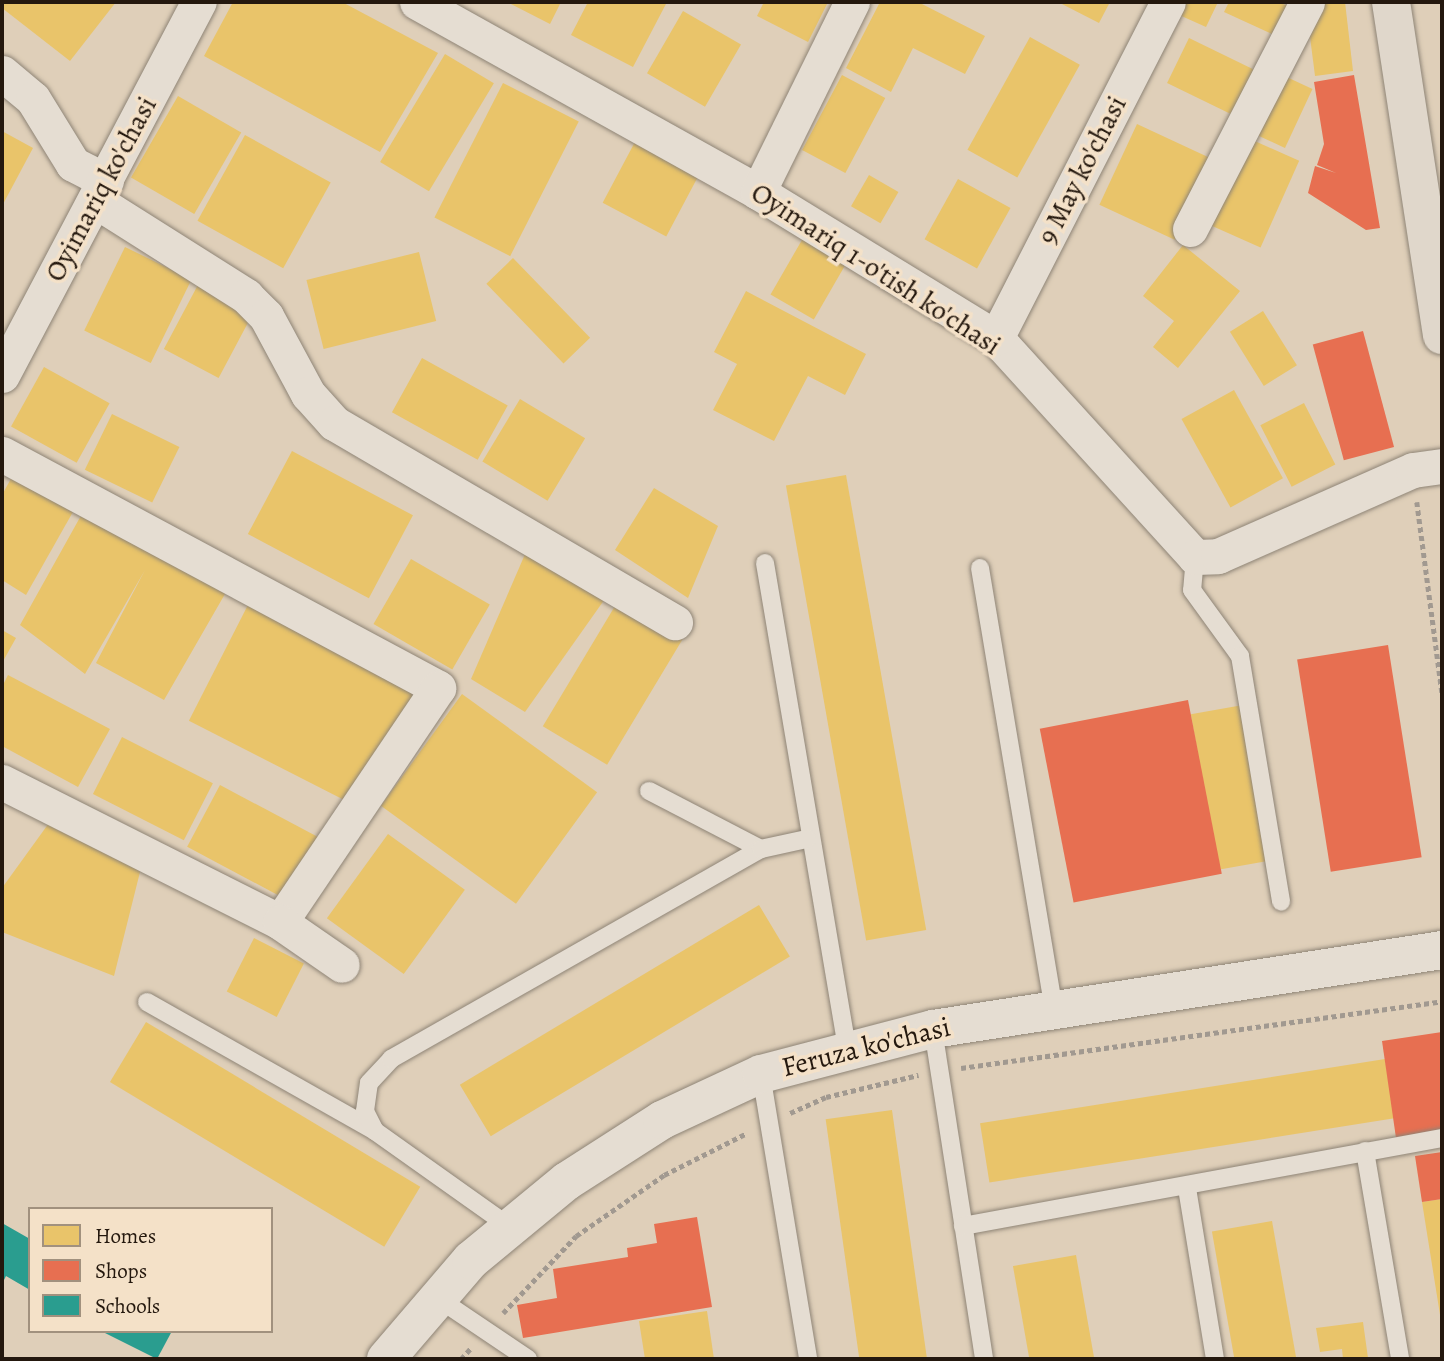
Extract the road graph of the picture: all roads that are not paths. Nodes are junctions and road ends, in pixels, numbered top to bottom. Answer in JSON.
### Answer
{"nodes":[{"id":1,"x":200,"y":2,"type":"edge"},
{"id":2,"x":417,"y":2,"type":"edge"},
{"id":3,"x":852,"y":2,"type":"edge"},
{"id":4,"x":1168,"y":2,"type":"edge"},
{"id":5,"x":1307,"y":2,"type":"edge"},
{"id":6,"x":1391,"y":2,"type":"edge"},
{"id":7,"x":2,"y":73,"type":"edge"},
{"id":8,"x":101,"y":191,"type":"junction"},
{"id":9,"x":758,"y":192,"type":"junction"},
{"id":10,"x":1431,"y":193,"type":"edge"},
{"id":11,"x":1190,"y":229,"type":"dead end"},
{"id":12,"x":1442,"y":335,"type":"edge"},
{"id":13,"x":996,"y":338,"type":"junction"},
{"id":14,"x":2,"y":375,"type":"edge"},
{"id":15,"x":2,"y":454,"type":"edge"},
{"id":16,"x":1428,"y":468,"type":"edge"},
{"id":17,"x":1195,"y":557,"type":"junction"},
{"id":18,"x":765,"y":563,"type":"dead end"},
{"id":19,"x":980,"y":568,"type":"dead end"},
{"id":20,"x":675,"y":622,"type":"dead end"},
{"id":21,"x":2,"y":782,"type":"edge"},
{"id":22,"x":649,"y":791,"type":"dead end"},
{"id":23,"x":807,"y":839,"type":"junction"},
{"id":24,"x":761,"y":849,"type":"junction"},
{"id":25,"x":1281,"y":902,"type":"dead end"},
{"id":26,"x":280,"y":922,"type":"junction"},
{"id":27,"x":1442,"y":950,"type":"edge"},
{"id":28,"x":342,"y":965,"type":"dead end"},
{"id":29,"x":147,"y":1002,"type":"dead end"},
{"id":30,"x":1054,"y":1009,"type":"junction"},
{"id":31,"x":933,"y":1028,"type":"junction"},
{"id":32,"x":847,"y":1046,"type":"junction"},
{"id":33,"x":761,"y":1074,"type":"junction"},
{"id":34,"x":375,"y":1131,"type":"junction"},
{"id":35,"x":1442,"y":1138,"type":"edge"},
{"id":36,"x":1365,"y":1150,"type":"junction"},
{"id":37,"x":1187,"y":1188,"type":"junction"},
{"id":38,"x":963,"y":1226,"type":"junction"},
{"id":39,"x":510,"y":1227,"type":"junction"},
{"id":40,"x":436,"y":1297,"type":"junction"},
{"id":41,"x":386,"y":1359,"type":"edge"},
{"id":42,"x":528,"y":1359,"type":"edge"},
{"id":43,"x":808,"y":1359,"type":"edge"},
{"id":44,"x":984,"y":1359,"type":"edge"},
{"id":45,"x":1215,"y":1359,"type":"edge"},
{"id":46,"x":1400,"y":1359,"type":"edge"}],
"edges":[{"from":1,"to":8,"type":"street","name":"Oyimariq ko'chasi"},
{"from":2,"to":9,"type":"street","name":"Oyimariq 1-o'tish ko'chasi"},
{"from":3,"to":9,"type":"street"},
{"from":4,"to":13,"type":"street","name":"9 May ko'chasi"},
{"from":5,"to":11,"type":"street"},
{"from":6,"to":10,"type":"main road"},
{"from":7,"to":8,"type":"street"},
{"from":8,"to":14,"type":"street","name":"Oyimariq ko'chasi"},
{"from":8,"to":20,"type":"street"},
{"from":9,"to":13,"type":"street","name":"Oyimariq 1-o'tish ko'chasi"},
{"from":10,"to":12,"type":"main road"},
{"from":13,"to":17,"type":"street","name":"Oyimariq 1-o'tish ko'chasi"},
{"from":15,"to":26,"type":"street"},
{"from":16,"to":17,"type":"street"},
{"from":17,"to":25,"type":"lane"},
{"from":18,"to":23,"type":"lane"},
{"from":19,"to":30,"type":"lane"},
{"from":21,"to":26,"type":"street"},
{"from":22,"to":24,"type":"lane"},
{"from":23,"to":24,"type":"lane"},
{"from":23,"to":32,"type":"lane"},
{"from":24,"to":34,"type":"lane"},
{"from":26,"to":28,"type":"street"},
{"from":27,"to":30,"type":"street","name":"Feruza ko'chasi"},
{"from":29,"to":34,"type":"lane"},
{"from":30,"to":31,"type":"street","name":"Feruza ko'chasi"},
{"from":31,"to":32,"type":"street","name":"Feruza ko'chasi"},
{"from":31,"to":38,"type":"lane"},
{"from":32,"to":33,"type":"street","name":"Feruza ko'chasi"},
{"from":33,"to":39,"type":"street","name":"Feruza ko'chasi"},
{"from":33,"to":43,"type":"lane"},
{"from":34,"to":39,"type":"lane"},
{"from":35,"to":36,"type":"lane"},
{"from":36,"to":37,"type":"lane"},
{"from":36,"to":46,"type":"lane"},
{"from":37,"to":38,"type":"lane"},
{"from":37,"to":45,"type":"lane"},
{"from":38,"to":44,"type":"lane"},
{"from":39,"to":40,"type":"street","name":"Feruza ko'chasi"},
{"from":40,"to":41,"type":"street","name":"Feruza ko'chasi"},
{"from":40,"to":42,"type":"lane"}]}
